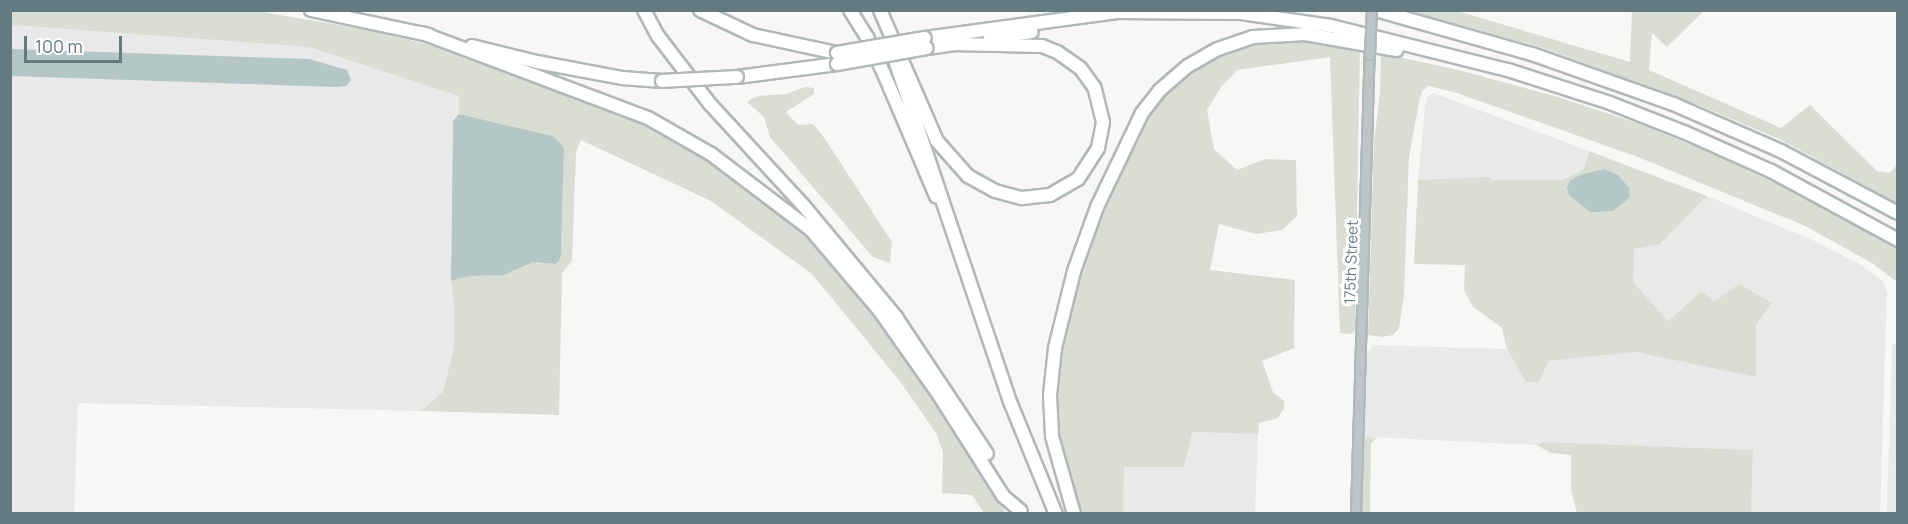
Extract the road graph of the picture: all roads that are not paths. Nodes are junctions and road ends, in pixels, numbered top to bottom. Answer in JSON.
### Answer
{"nodes":[{"id":1,"x":311,"y":10,"type":"edge"},
{"id":2,"x":644,"y":10,"type":"edge"},
{"id":3,"x":700,"y":10,"type":"edge"},
{"id":4,"x":850,"y":10,"type":"edge"},
{"id":5,"x":872,"y":10,"type":"edge"},
{"id":6,"x":880,"y":10,"type":"edge"},
{"id":7,"x":1374,"y":10,"type":"edge"},
{"id":8,"x":1180,"y":12,"type":"junction"},
{"id":9,"x":422,"y":33,"type":"junction"},
{"id":10,"x":926,"y":43,"type":"junction"},
{"id":11,"x":953,"y":44,"type":"junction"},
{"id":12,"x":837,"y":59,"type":"junction"},
{"id":13,"x":1508,"y":70,"type":"junction"},
{"id":14,"x":1898,"y":213,"type":"edge"},
{"id":15,"x":949,"y":214,"type":"junction"},
{"id":16,"x":1898,"y":240,"type":"edge"},
{"id":17,"x":1022,"y":512,"type":"edge"},
{"id":18,"x":1056,"y":513,"type":"edge"},
{"id":19,"x":1074,"y":513,"type":"edge"},
{"id":20,"x":1356,"y":513,"type":"edge"}],
"edges":[{"from":1,"to":9,"type":"highway"},
{"from":2,"to":17,"type":"highway"},
{"from":3,"to":12,"type":"highway"},
{"from":4,"to":15,"type":"highway"},
{"from":5,"to":15,"type":"highway"},
{"from":6,"to":11,"type":"highway"},
{"from":7,"to":14,"type":"highway"},
{"from":7,"to":20,"type":"street","name":"175th Street","bridge":true},
{"from":8,"to":10,"type":"highway"},
{"from":8,"to":11,"type":"highway"},
{"from":8,"to":13,"type":"highway"},
{"from":9,"to":12,"type":"highway","bridge":true},
{"from":9,"to":17,"type":"highway"},
{"from":10,"to":11,"type":"highway"},
{"from":10,"to":12,"type":"highway","bridge":true},
{"from":13,"to":16,"type":"highway"},
{"from":13,"to":19,"type":"highway"},
{"from":15,"to":18,"type":"highway"}]}
